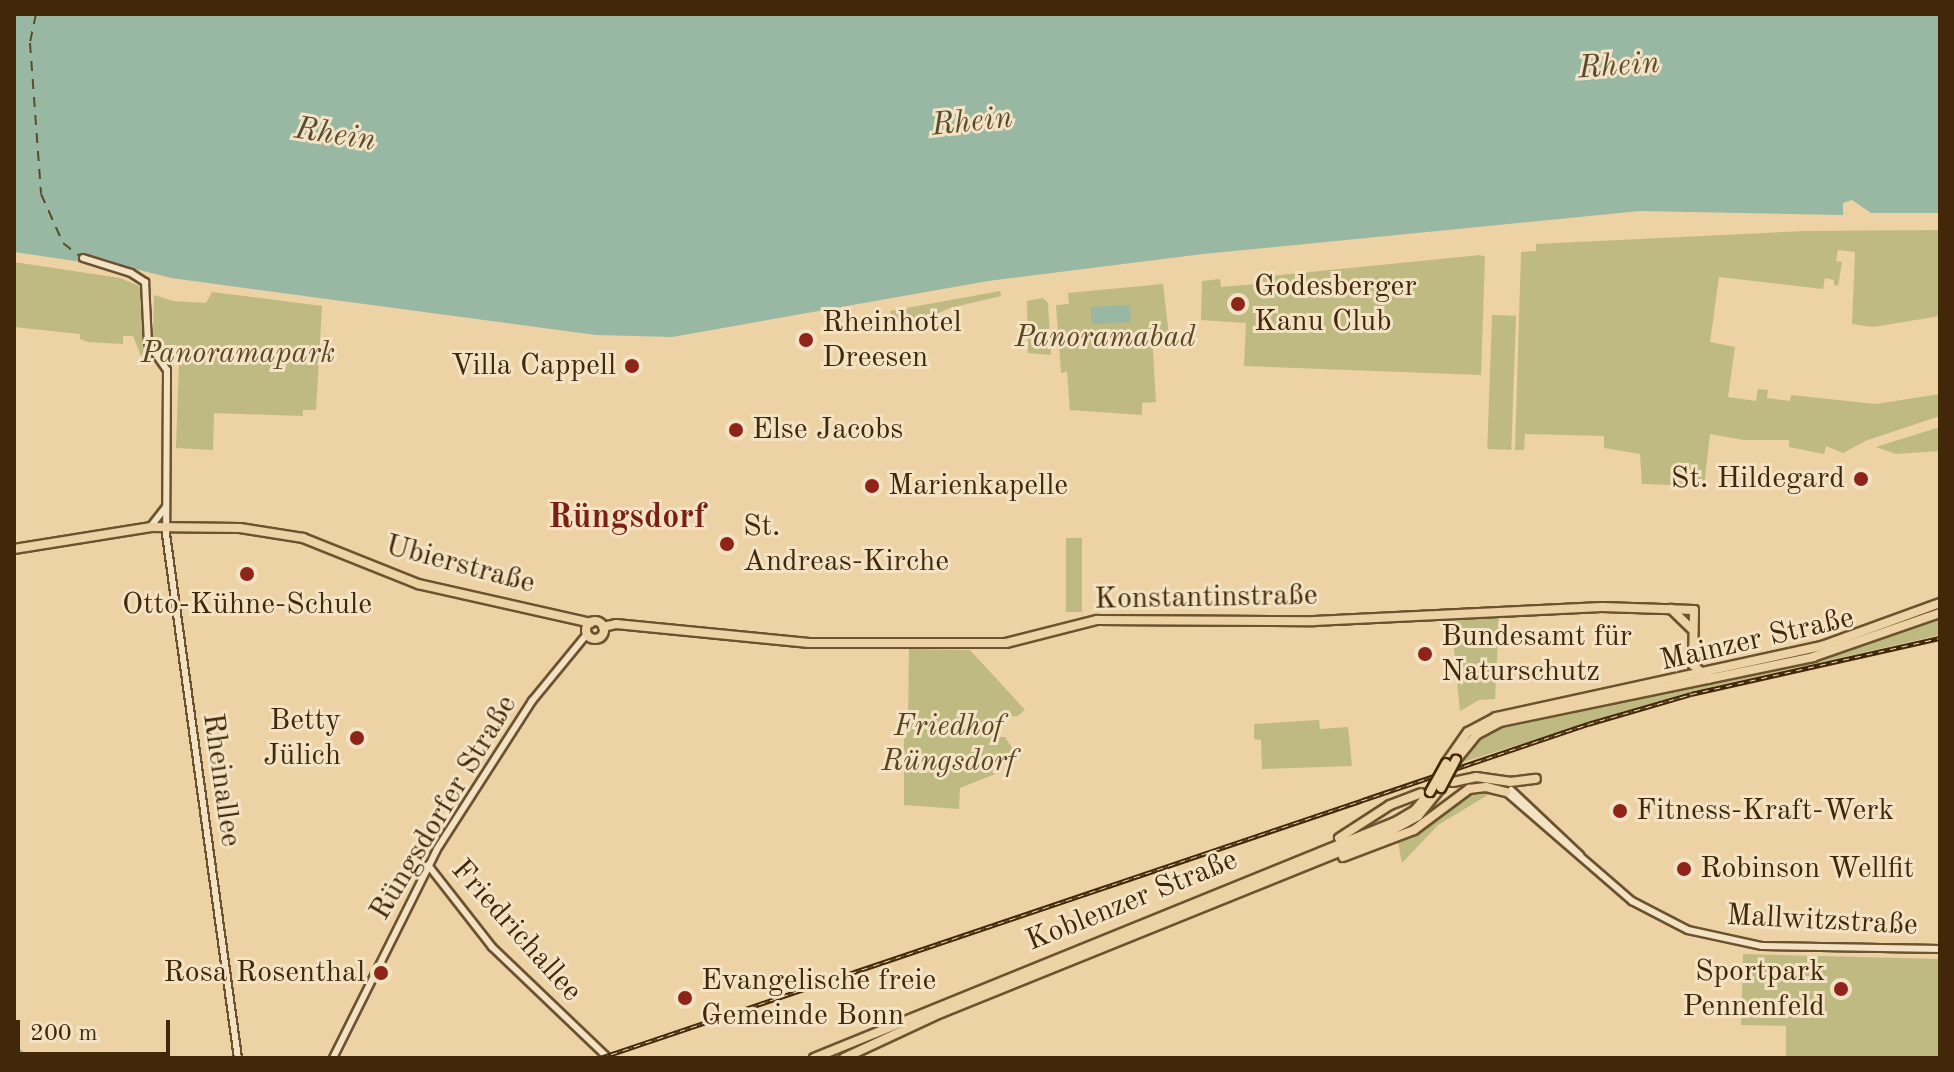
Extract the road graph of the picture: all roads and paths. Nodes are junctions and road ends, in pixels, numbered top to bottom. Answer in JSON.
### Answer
{"nodes":[{"id":1,"x":83,"y":258,"type":"dead end"},
{"id":2,"x":166,"y":507,"type":"junction"},
{"id":3,"x":166,"y":526,"type":"junction"},
{"id":4,"x":151,"y":527,"type":"junction"},
{"id":5,"x":14,"y":549,"type":"edge"},
{"id":6,"x":1940,"y":603,"type":"edge"},
{"id":7,"x":1670,"y":609,"type":"junction"},
{"id":8,"x":1940,"y":613,"type":"edge"},
{"id":9,"x":588,"y":628,"type":"junction"},
{"id":10,"x":603,"y":629,"type":"junction"},
{"id":11,"x":1692,"y":629,"type":"junction"},
{"id":12,"x":1693,"y":669,"type":"junction"},
{"id":13,"x":1709,"y":679,"type":"junction"},
{"id":14,"x":1680,"y":684,"type":"junction"},
{"id":15,"x":1456,"y":760,"type":"joint"},
{"id":16,"x":1446,"y":763,"type":"joint"},
{"id":17,"x":1536,"y":779,"type":"dead end"},
{"id":18,"x":1453,"y":782,"type":"dead end"},
{"id":19,"x":1500,"y":782,"type":"junction"},
{"id":20,"x":1508,"y":791,"type":"junction"},
{"id":21,"x":1426,"y":792,"type":"junction"},
{"id":22,"x":428,"y":865,"type":"junction"},
{"id":23,"x":1304,"y":867,"type":"junction"},
{"id":24,"x":1273,"y":870,"type":"junction"},
{"id":25,"x":1940,"y":949,"type":"edge"},
{"id":26,"x":909,"y":1024,"type":"junction"},
{"id":27,"x":238,"y":1058,"type":"edge"},
{"id":28,"x":333,"y":1058,"type":"edge"},
{"id":29,"x":608,"y":1058,"type":"edge"},
{"id":30,"x":814,"y":1058,"type":"edge"},
{"id":31,"x":826,"y":1058,"type":"edge"},
{"id":32,"x":834,"y":1058,"type":"edge"},
{"id":33,"x":844,"y":1058,"type":"edge"}],
"edges":[{"from":1,"to":2,"type":"street","name":"Rheinallee"},
{"from":2,"to":3,"type":"street","name":"Rheinallee"},
{"from":2,"to":4,"type":"street"},
{"from":3,"to":4,"type":"main road"},
{"from":3,"to":9,"type":"main road","name":"Ubierstraße"},
{"from":3,"to":27,"type":"street","name":"Rheinallee"},
{"from":4,"to":5,"type":"main road"},
{"from":6,"to":12,"type":"main road","name":"Mainzer Straße"},
{"from":7,"to":10,"type":"main road","name":"Konstantinstraße"},
{"from":7,"to":11,"type":"main road"},
{"from":7,"to":11,"type":"main road","name":"Konstantinstraße"},
{"from":8,"to":13,"type":"main road","name":"Mainzer Straße"},
{"from":9,"to":10,"type":"main road"},
{"from":9,"to":10,"type":"main road","name":"Konstantinstraße"},
{"from":9,"to":22,"type":"street","name":"Rüngsdorfer Straße"},
{"from":11,"to":12,"type":"main road"},
{"from":12,"to":13,"type":"main road"},
{"from":12,"to":14,"type":"main road"},
{"from":12,"to":16,"type":"main road","name":"Mainzer Straße"},
{"from":13,"to":14,"type":"main road","name":"Mainzer Straße"},
{"from":14,"to":15,"type":"main road","name":"Mainzer Straße"},
{"from":15,"to":23,"type":"main road","name":"Koblenzer Straße","bridge":true},
{"from":16,"to":21,"type":"main road","name":"Koblenzer Straße","bridge":true},
{"from":17,"to":19,"type":"main road"},
{"from":18,"to":19,"type":"main road"},
{"from":19,"to":20,"type":"main road"},
{"from":20,"to":23,"type":"main road"},
{"from":20,"to":25,"type":"street","name":"Mallwitzstraße"},
{"from":21,"to":24,"type":"main road"},
{"from":21,"to":24,"type":"main road","name":"Koblenzer Straße"},
{"from":22,"to":28,"type":"street","name":"Rüngsdorfer Straße"},
{"from":22,"to":29,"type":"street","name":"Friedrichallee"},
{"from":23,"to":26,"type":"main road","name":"Koblenzer Straße"},
{"from":24,"to":26,"type":"main road","name":"Koblenzer Straße"},
{"from":26,"to":30,"type":"main road","name":"Koblenzer Straße"},
{"from":26,"to":31,"type":"main road"},
{"from":26,"to":32,"type":"main road"},
{"from":26,"to":33,"type":"main road","name":"Koblenzer Straße"}]}
